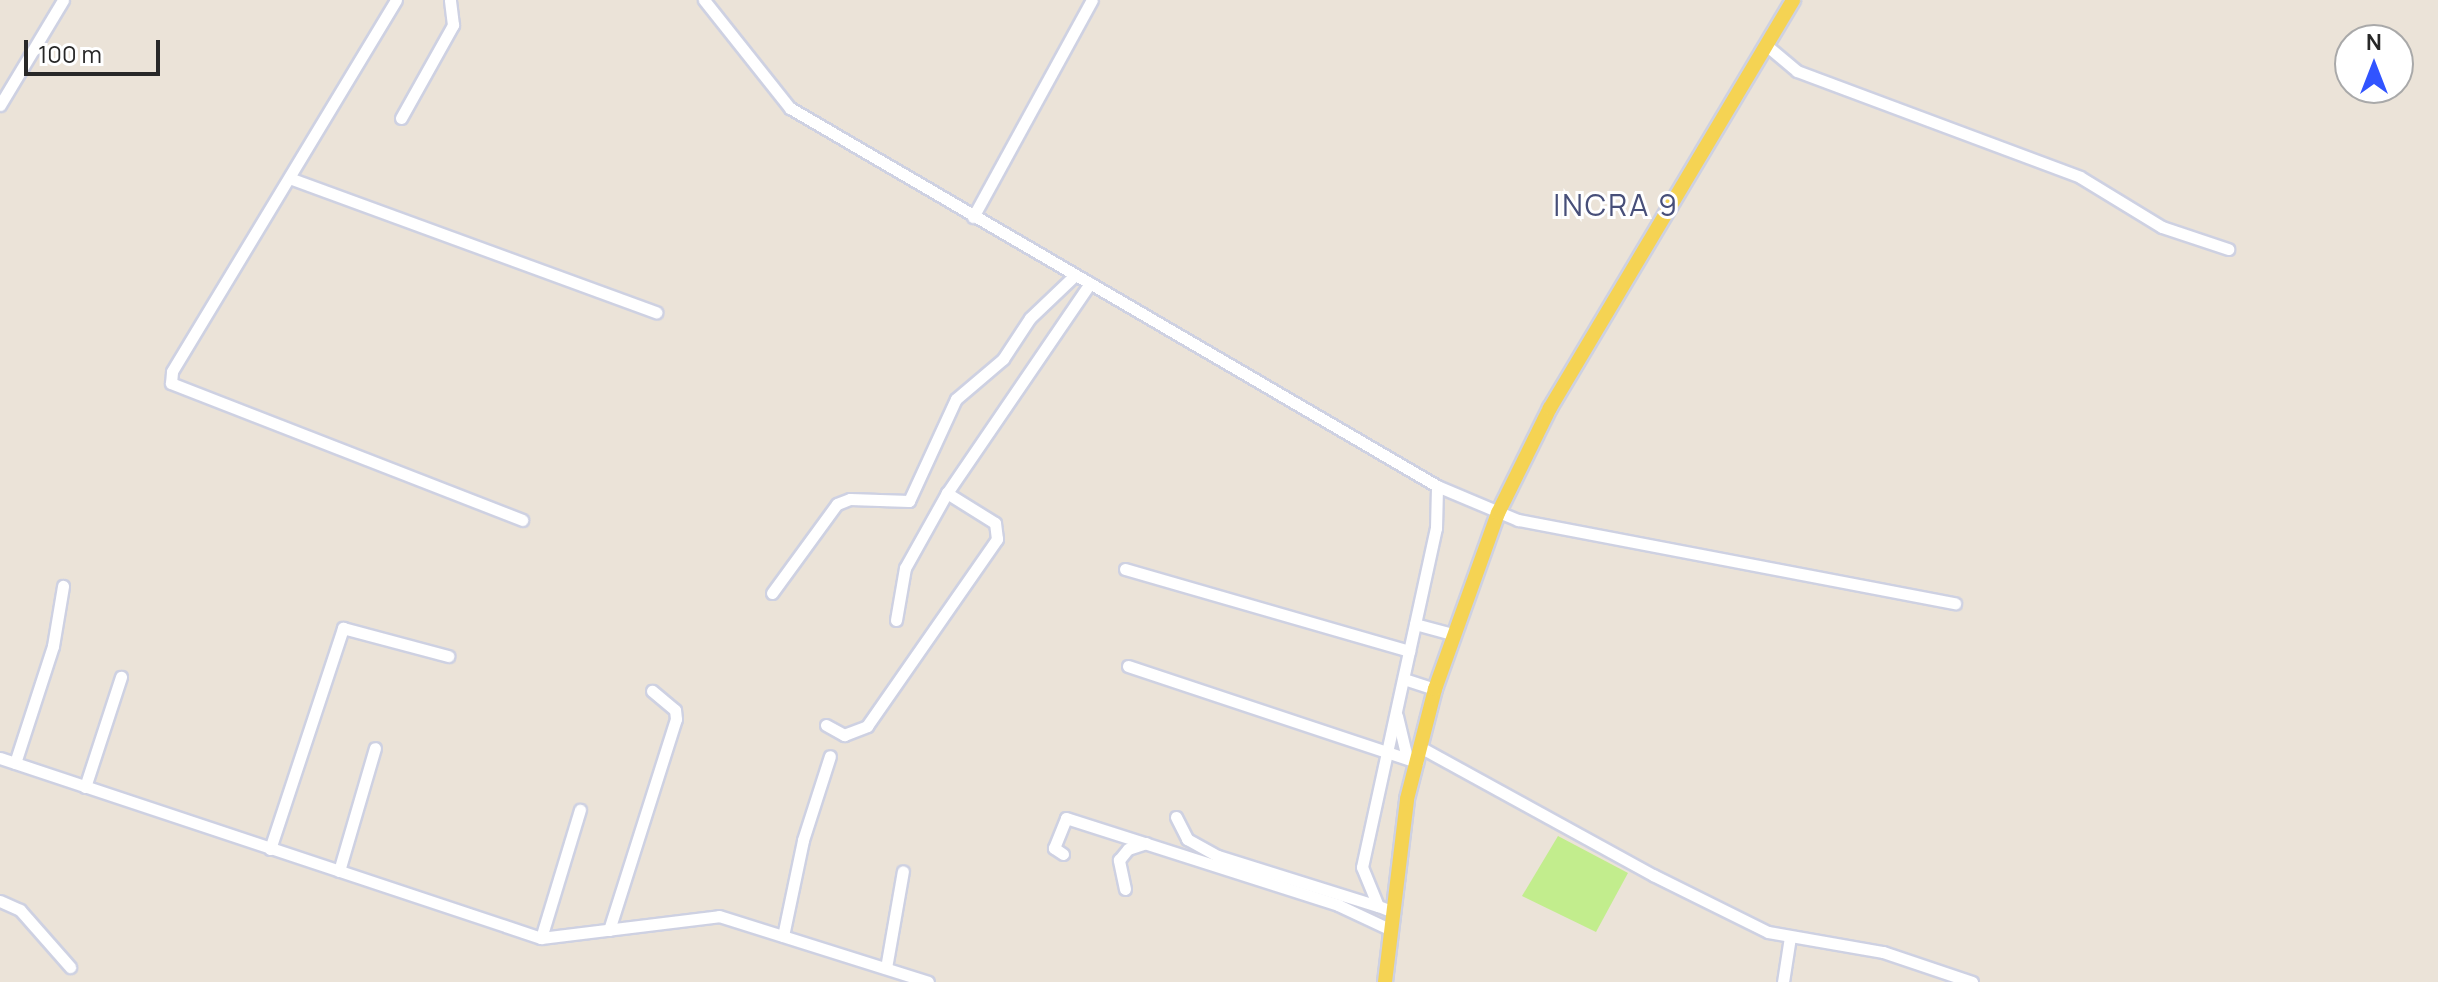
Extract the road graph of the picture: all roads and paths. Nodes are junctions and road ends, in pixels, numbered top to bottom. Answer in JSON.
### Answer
{"nodes":[{"id":1,"x":63,"y":0,"type":"edge"},
{"id":2,"x":396,"y":0,"type":"edge"},
{"id":3,"x":450,"y":0,"type":"edge"},
{"id":4,"x":704,"y":0,"type":"edge"},
{"id":5,"x":1092,"y":0,"type":"edge"},
{"id":6,"x":1793,"y":0,"type":"edge"},
{"id":7,"x":1766,"y":45,"type":"junction"},
{"id":8,"x":0,"y":105,"type":"edge"},
{"id":9,"x":401,"y":118,"type":"dead end"},
{"id":10,"x":292,"y":179,"type":"junction"},
{"id":11,"x":973,"y":217,"type":"junction"},
{"id":12,"x":2228,"y":249,"type":"dead end"},
{"id":13,"x":1075,"y":275,"type":"junction"},
{"id":14,"x":1090,"y":283,"type":"junction"},
{"id":15,"x":656,"y":312,"type":"dead end"},
{"id":16,"x":1437,"y":486,"type":"junction"},
{"id":17,"x":947,"y":493,"type":"junction"},
{"id":18,"x":1498,"y":513,"type":"junction"},
{"id":19,"x":522,"y":520,"type":"dead end"},
{"id":20,"x":1125,"y":569,"type":"dead end"},
{"id":21,"x":63,"y":586,"type":"dead end"},
{"id":22,"x":772,"y":593,"type":"dead end"},
{"id":23,"x":1955,"y":603,"type":"dead end"},
{"id":24,"x":896,"y":620,"type":"dead end"},
{"id":25,"x":1415,"y":624,"type":"junction"},
{"id":26,"x":1452,"y":634,"type":"junction"},
{"id":27,"x":1409,"y":651,"type":"junction"},
{"id":28,"x":448,"y":656,"type":"dead end"},
{"id":29,"x":1128,"y":666,"type":"dead end"},
{"id":30,"x":121,"y":677,"type":"dead end"},
{"id":31,"x":1404,"y":679,"type":"junction"},
{"id":32,"x":1435,"y":689,"type":"junction"},
{"id":33,"x":652,"y":691,"type":"dead end"},
{"id":34,"x":1396,"y":712,"type":"junction"},
{"id":35,"x":826,"y":725,"type":"dead end"},
{"id":36,"x":375,"y":748,"type":"dead end"},
{"id":37,"x":1385,"y":751,"type":"junction"},
{"id":38,"x":830,"y":756,"type":"dead end"},
{"id":39,"x":1414,"y":756,"type":"junction"},
{"id":40,"x":0,"y":758,"type":"edge"},
{"id":41,"x":15,"y":763,"type":"junction"},
{"id":42,"x":85,"y":787,"type":"junction"},
{"id":43,"x":580,"y":810,"type":"dead end"},
{"id":44,"x":1176,"y":817,"type":"dead end"},
{"id":45,"x":1146,"y":843,"type":"junction"},
{"id":46,"x":270,"y":849,"type":"junction"},
{"id":47,"x":1063,"y":854,"type":"dead end"},
{"id":48,"x":339,"y":871,"type":"junction"},
{"id":49,"x":903,"y":871,"type":"dead end"},
{"id":50,"x":1125,"y":889,"type":"dead end"},
{"id":51,"x":0,"y":901,"type":"edge"},
{"id":52,"x":1384,"y":908,"type":"junction"},
{"id":53,"x":1389,"y":929,"type":"junction"},
{"id":54,"x":609,"y":930,"type":"junction"},
{"id":55,"x":783,"y":936,"type":"junction"},
{"id":56,"x":1790,"y":937,"type":"junction"},
{"id":57,"x":541,"y":938,"type":"junction"},
{"id":58,"x":70,"y":967,"type":"dead end"},
{"id":59,"x":886,"y":968,"type":"junction"},
{"id":60,"x":928,"y":982,"type":"edge"},
{"id":61,"x":1385,"y":982,"type":"edge"},
{"id":62,"x":1783,"y":982,"type":"edge"},
{"id":63,"x":1972,"y":982,"type":"edge"}],
"edges":[{"from":1,"to":8,"type":"street"},
{"from":2,"to":10,"type":"street"},
{"from":3,"to":9,"type":"street"},
{"from":4,"to":11,"type":"street"},
{"from":5,"to":11,"type":"street"},
{"from":6,"to":7,"type":"main road"},
{"from":7,"to":12,"type":"street"},
{"from":7,"to":18,"type":"main road"},
{"from":10,"to":15,"type":"street"},
{"from":10,"to":19,"type":"street"},
{"from":11,"to":13,"type":"street"},
{"from":13,"to":14,"type":"street"},
{"from":13,"to":22,"type":"street"},
{"from":14,"to":16,"type":"street"},
{"from":14,"to":17,"type":"street"},
{"from":16,"to":18,"type":"street"},
{"from":16,"to":25,"type":"street"},
{"from":17,"to":24,"type":"street"},
{"from":17,"to":35,"type":"street"},
{"from":18,"to":23,"type":"street"},
{"from":18,"to":26,"type":"main road"},
{"from":20,"to":27,"type":"street"},
{"from":21,"to":41,"type":"street"},
{"from":25,"to":26,"type":"street"},
{"from":25,"to":27,"type":"street"},
{"from":26,"to":32,"type":"main road"},
{"from":27,"to":31,"type":"street"},
{"from":28,"to":46,"type":"street"},
{"from":29,"to":37,"type":"street"},
{"from":30,"to":42,"type":"street"},
{"from":31,"to":32,"type":"street"},
{"from":31,"to":34,"type":"street"},
{"from":32,"to":39,"type":"main road"},
{"from":33,"to":54,"type":"street"},
{"from":34,"to":37,"type":"street"},
{"from":34,"to":39,"type":"street"},
{"from":36,"to":48,"type":"street"},
{"from":37,"to":39,"type":"street"},
{"from":37,"to":52,"type":"street"},
{"from":38,"to":55,"type":"street"},
{"from":39,"to":52,"type":"main road"},
{"from":39,"to":56,"type":"street"},
{"from":40,"to":41,"type":"street"},
{"from":41,"to":42,"type":"street"},
{"from":42,"to":46,"type":"street"},
{"from":43,"to":57,"type":"street"},
{"from":44,"to":52,"type":"street"},
{"from":45,"to":47,"type":"street"},
{"from":45,"to":50,"type":"street"},
{"from":45,"to":53,"type":"street"},
{"from":46,"to":48,"type":"street"},
{"from":48,"to":57,"type":"street"},
{"from":49,"to":59,"type":"street"},
{"from":51,"to":58,"type":"street"},
{"from":52,"to":53,"type":"main road"},
{"from":53,"to":61,"type":"main road"},
{"from":54,"to":55,"type":"street"},
{"from":54,"to":57,"type":"street"},
{"from":55,"to":59,"type":"street"},
{"from":56,"to":62,"type":"street"},
{"from":56,"to":63,"type":"street"},
{"from":59,"to":60,"type":"street"}]}
